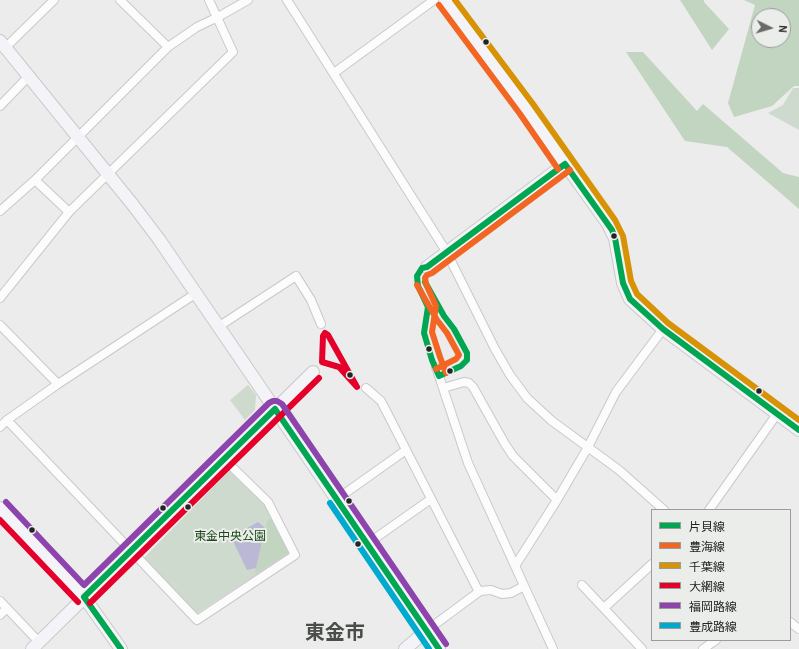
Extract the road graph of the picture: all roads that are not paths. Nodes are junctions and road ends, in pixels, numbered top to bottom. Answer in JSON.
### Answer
{"nodes":[{"id":1,"x":54,"y":0,"type":"edge"},
{"id":2,"x":120,"y":0,"type":"edge"},
{"id":3,"x":209,"y":0,"type":"edge"},
{"id":4,"x":248,"y":0,"type":"edge"},
{"id":5,"x":287,"y":0,"type":"edge"},
{"id":6,"x":434,"y":0,"type":"edge"},
{"id":7,"x":445,"y":0,"type":"edge"},
{"id":8,"x":218,"y":18,"type":"junction"},
{"id":9,"x":3,"y":45,"type":"edge"},
{"id":10,"x":168,"y":47,"type":"junction"},
{"id":11,"x":334,"y":73,"type":"junction"},
{"id":12,"x":28,"y":77,"type":"junction"},
{"id":13,"x":0,"y":106,"type":"edge"},
{"id":14,"x":77,"y":137,"type":"junction"},
{"id":15,"x":565,"y":164,"type":"junction"},
{"id":16,"x":107,"y":174,"type":"junction"},
{"id":17,"x":35,"y":180,"type":"junction"},
{"id":18,"x":0,"y":211,"type":"edge"},
{"id":19,"x":68,"y":212,"type":"junction"},
{"id":20,"x":446,"y":251,"type":"junction"},
{"id":21,"x":427,"y":266,"type":"dead end"},
{"id":22,"x":195,"y":294,"type":"junction"},
{"id":23,"x":0,"y":298,"type":"edge"},
{"id":24,"x":0,"y":324,"type":"edge"},
{"id":25,"x":321,"y":324,"type":"dead end"},
{"id":26,"x":218,"y":327,"type":"junction"},
{"id":27,"x":663,"y":329,"type":"junction"},
{"id":28,"x":436,"y":367,"type":"dead end"},
{"id":29,"x":313,"y":372,"type":"dead end"},
{"id":30,"x":58,"y":384,"type":"junction"},
{"id":31,"x":366,"y":388,"type":"dead end"},
{"id":32,"x":443,"y":388,"type":"junction"},
{"id":33,"x":275,"y":409,"type":"junction"},
{"id":34,"x":777,"y":414,"type":"junction"},
{"id":35,"x":7,"y":420,"type":"junction"},
{"id":36,"x":0,"y":427,"type":"edge"},
{"id":37,"x":799,"y":430,"type":"edge"},
{"id":38,"x":588,"y":447,"type":"junction"},
{"id":39,"x":406,"y":450,"type":"junction"},
{"id":40,"x":224,"y":459,"type":"junction"},
{"id":41,"x":337,"y":499,"type":"junction"},
{"id":42,"x":431,"y":499,"type":"junction"},
{"id":43,"x":557,"y":500,"type":"junction"},
{"id":44,"x":0,"y":508,"type":"edge"},
{"id":45,"x":663,"y":509,"type":"edge"},
{"id":46,"x":710,"y":509,"type":"edge"},
{"id":47,"x":366,"y":544,"type":"junction"},
{"id":48,"x":131,"y":551,"type":"junction"},
{"id":49,"x":651,"y":565,"type":"edge"},
{"id":50,"x":515,"y":566,"type":"junction"},
{"id":51,"x":582,"y":585,"type":"dead end"},
{"id":52,"x":524,"y":586,"type":"junction"},
{"id":53,"x":479,"y":592,"type":"junction"},
{"id":54,"x":84,"y":597,"type":"junction"},
{"id":55,"x":0,"y":601,"type":"edge"},
{"id":56,"x":7,"y":608,"type":"junction"},
{"id":57,"x":604,"y":608,"type":"junction"},
{"id":58,"x":0,"y":615,"type":"edge"},
{"id":59,"x":791,"y":623,"type":"edge"},
{"id":60,"x":799,"y":629,"type":"edge"},
{"id":61,"x":426,"y":631,"type":"junction"},
{"id":62,"x":715,"y":641,"type":"edge"},
{"id":63,"x":38,"y":646,"type":"edge"},
{"id":64,"x":121,"y":649,"type":"edge"},
{"id":65,"x":405,"y":649,"type":"edge"},
{"id":66,"x":439,"y":649,"type":"edge"},
{"id":67,"x":553,"y":649,"type":"edge"},
{"id":68,"x":642,"y":649,"type":"edge"},
{"id":69,"x":703,"y":649,"type":"edge"}],
"edges":[{"from":1,"to":9,"type":"street"},
{"from":2,"to":10,"type":"street"},
{"from":3,"to":8,"type":"street"},
{"from":4,"to":8,"type":"street"},
{"from":5,"to":11,"type":"street"},
{"from":6,"to":11,"type":"street"},
{"from":7,"to":15,"type":"street"},
{"from":8,"to":10,"type":"street"},
{"from":8,"to":16,"type":"street"},
{"from":9,"to":12,"type":"street"},
{"from":10,"to":14,"type":"street"},
{"from":11,"to":20,"type":"street"},
{"from":12,"to":13,"type":"street"},
{"from":12,"to":14,"type":"street"},
{"from":14,"to":16,"type":"street"},
{"from":14,"to":17,"type":"street"},
{"from":15,"to":20,"type":"street"},
{"from":15,"to":27,"type":"street"},
{"from":16,"to":19,"type":"street"},
{"from":16,"to":22,"type":"street"},
{"from":17,"to":18,"type":"street"},
{"from":17,"to":19,"type":"street"},
{"from":19,"to":23,"type":"street"},
{"from":20,"to":21,"type":"street"},
{"from":20,"to":38,"type":"street"},
{"from":22,"to":26,"type":"street"},
{"from":22,"to":30,"type":"street"},
{"from":24,"to":30,"type":"street"},
{"from":25,"to":26,"type":"street"},
{"from":26,"to":33,"type":"street"},
{"from":27,"to":34,"type":"street"},
{"from":27,"to":38,"type":"street"},
{"from":28,"to":32,"type":"street"},
{"from":29,"to":33,"type":"street"},
{"from":30,"to":35,"type":"street"},
{"from":31,"to":39,"type":"street"},
{"from":32,"to":43,"type":"street"},
{"from":32,"to":50,"type":"street"},
{"from":33,"to":40,"type":"street"},
{"from":33,"to":41,"type":"street"},
{"from":34,"to":37,"type":"street"},
{"from":34,"to":46,"type":"street"},
{"from":35,"to":36,"type":"street"},
{"from":35,"to":48,"type":"street"},
{"from":38,"to":43,"type":"street"},
{"from":38,"to":45,"type":"street"},
{"from":39,"to":41,"type":"street"},
{"from":39,"to":42,"type":"street"},
{"from":40,"to":48,"type":"street"},
{"from":40,"to":48,"type":"street"},
{"from":41,"to":47,"type":"street"},
{"from":42,"to":47,"type":"street"},
{"from":42,"to":53,"type":"street"},
{"from":43,"to":50,"type":"street"},
{"from":44,"to":54,"type":"street"},
{"from":47,"to":61,"type":"street"},
{"from":48,"to":54,"type":"street"},
{"from":49,"to":57,"type":"street"},
{"from":50,"to":52,"type":"street"},
{"from":51,"to":57,"type":"street"},
{"from":52,"to":53,"type":"street"},
{"from":52,"to":67,"type":"street"},
{"from":53,"to":61,"type":"street"},
{"from":54,"to":63,"type":"street"},
{"from":54,"to":64,"type":"street"},
{"from":55,"to":56,"type":"street"},
{"from":56,"to":58,"type":"street"},
{"from":56,"to":63,"type":"street"},
{"from":57,"to":68,"type":"street"},
{"from":59,"to":60,"type":"street"},
{"from":61,"to":65,"type":"street"},
{"from":61,"to":66,"type":"street"},
{"from":62,"to":69,"type":"street"}]}
